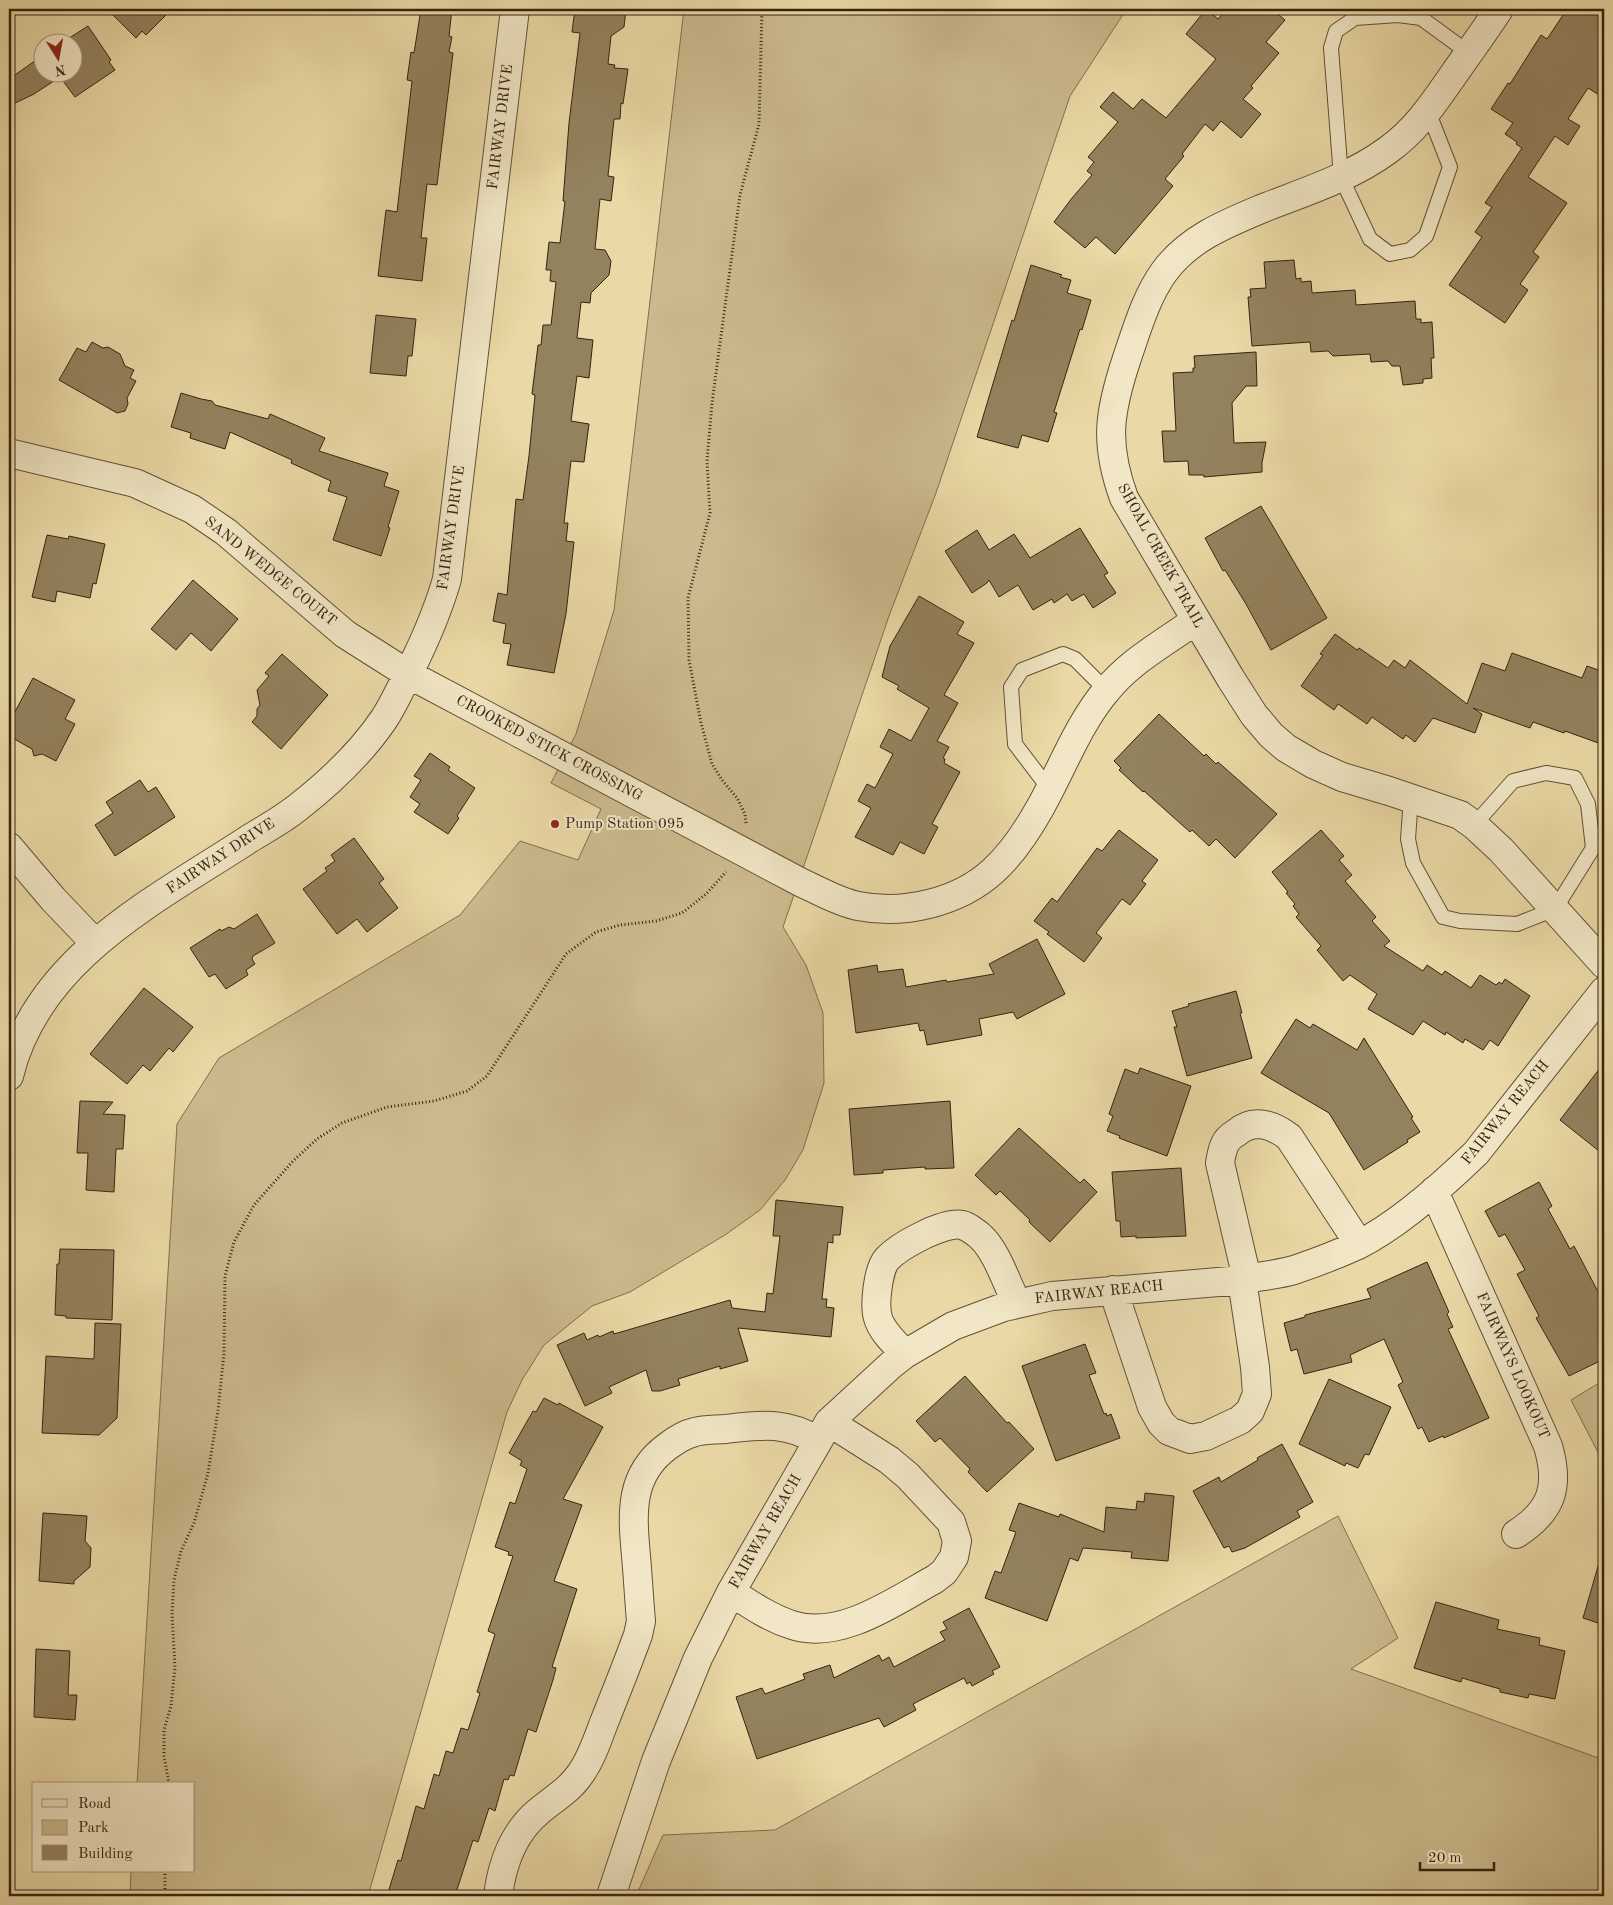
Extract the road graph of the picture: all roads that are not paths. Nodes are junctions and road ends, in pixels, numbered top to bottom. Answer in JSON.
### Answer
{"nodes":[{"id":1,"x":515,"y":9,"type":"edge"},
{"id":2,"x":1499,"y":9,"type":"edge"},
{"id":3,"x":1469,"y":53,"type":"junction"},
{"id":4,"x":1428,"y":111,"type":"junction"},
{"id":5,"x":1341,"y":177,"type":"junction"},
{"id":6,"x":9,"y":453,"type":"edge"},
{"id":7,"x":1196,"y":620,"type":"junction"},
{"id":8,"x":408,"y":674,"type":"junction"},
{"id":9,"x":1106,"y":690,"type":"junction"},
{"id":10,"x":1050,"y":790,"type":"junction"},
{"id":11,"x":1411,"y":798,"type":"junction"},
{"id":12,"x":1474,"y":825,"type":"junction"},
{"id":13,"x":9,"y":847,"type":"edge"},
{"id":14,"x":1555,"y":909,"type":"junction"},
{"id":15,"x":95,"y":943,"type":"junction"},
{"id":16,"x":1604,"y":964,"type":"edge"},
{"id":17,"x":1604,"y":991,"type":"edge"},
{"id":18,"x":9,"y":1076,"type":"edge"},
{"id":19,"x":1434,"y":1191,"type":"junction"},
{"id":20,"x":1359,"y":1244,"type":"junction"},
{"id":21,"x":1244,"y":1279,"type":"junction"},
{"id":22,"x":1113,"y":1290,"type":"junction"},
{"id":23,"x":1017,"y":1304,"type":"junction"},
{"id":24,"x":905,"y":1354,"type":"junction"},
{"id":25,"x":824,"y":1432,"type":"junction"},
{"id":26,"x":1516,"y":1534,"type":"dead end"},
{"id":27,"x":731,"y":1592,"type":"junction"},
{"id":28,"x":498,"y":1896,"type":"edge"},
{"id":29,"x":611,"y":1896,"type":"edge"}],
"edges":[{"from":1,"to":8,"type":"street","name":"FAIRWAY DRIVE"},
{"from":2,"to":3,"type":"street","name":"SHOAL CREEK TRAIL"},
{"from":3,"to":4,"type":"street","name":"SHOAL CREEK TRAIL"},
{"from":3,"to":5,"type":"lane"},
{"from":4,"to":5,"type":"street","name":"SHOAL CREEK TRAIL"},
{"from":4,"to":5,"type":"lane"},
{"from":5,"to":7,"type":"street","name":"SHOAL CREEK TRAIL"},
{"from":6,"to":8,"type":"street","name":"SAND WEDGE COURT"},
{"from":7,"to":9,"type":"street","name":"CROOKED STICK CROSSING"},
{"from":7,"to":11,"type":"street","name":"SHOAL CREEK TRAIL"},
{"from":8,"to":10,"type":"street","name":"CROOKED STICK CROSSING"},
{"from":8,"to":15,"type":"street","name":"FAIRWAY DRIVE"},
{"from":9,"to":10,"type":"street","name":"CROOKED STICK CROSSING"},
{"from":9,"to":10,"type":"lane"},
{"from":11,"to":12,"type":"street","name":"SHOAL CREEK TRAIL"},
{"from":11,"to":14,"type":"lane"},
{"from":12,"to":14,"type":"street","name":"SHOAL CREEK TRAIL"},
{"from":12,"to":14,"type":"lane"},
{"from":13,"to":15,"type":"street"},
{"from":14,"to":16,"type":"street","name":"SHOAL CREEK TRAIL"},
{"from":15,"to":18,"type":"street","name":"FAIRWAY DRIVE"},
{"from":17,"to":19,"type":"street","name":"FAIRWAY REACH"},
{"from":19,"to":20,"type":"street","name":"FAIRWAY REACH"},
{"from":19,"to":26,"type":"street","name":"FAIRWAYS LOOKOUT"},
{"from":20,"to":21,"type":"street","name":"FAIRWAY REACH"},
{"from":20,"to":21,"type":"street"},
{"from":21,"to":22,"type":"street","name":"FAIRWAY REACH"},
{"from":21,"to":22,"type":"street"},
{"from":22,"to":23,"type":"street","name":"FAIRWAY REACH"},
{"from":23,"to":24,"type":"street","name":"FAIRWAY REACH"},
{"from":23,"to":24,"type":"street"},
{"from":24,"to":25,"type":"street","name":"FAIRWAY REACH"},
{"from":25,"to":27,"type":"street","name":"FAIRWAY REACH"},
{"from":25,"to":27,"type":"street"},
{"from":25,"to":28,"type":"street"},
{"from":27,"to":29,"type":"street","name":"FAIRWAY REACH"}]}
